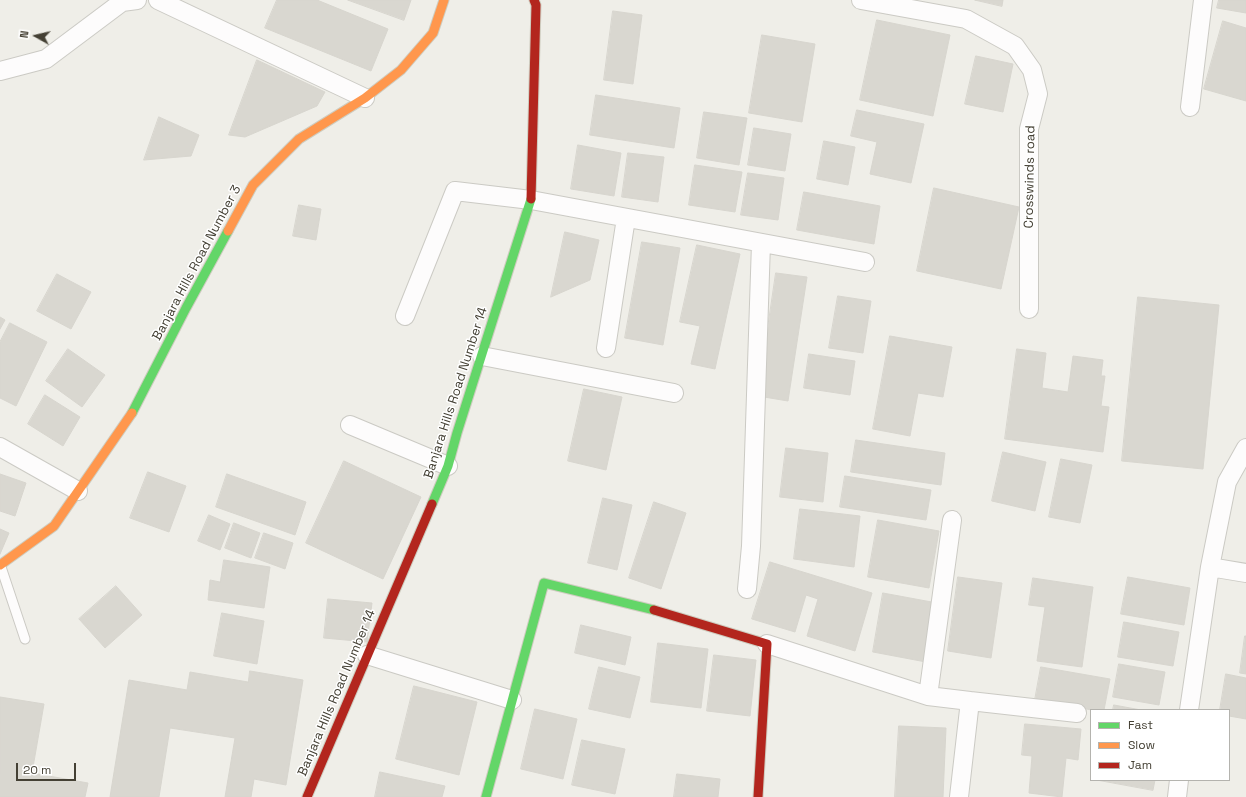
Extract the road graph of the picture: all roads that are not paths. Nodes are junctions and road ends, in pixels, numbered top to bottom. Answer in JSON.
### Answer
{"nodes":[{"id":1,"x":137,"y":0,"type":"edge"},
{"id":2,"x":158,"y":0,"type":"edge"},
{"id":3,"x":444,"y":0,"type":"edge"},
{"id":4,"x":534,"y":0,"type":"edge"},
{"id":5,"x":861,"y":0,"type":"edge"},
{"id":6,"x":1203,"y":0,"type":"edge"},
{"id":7,"x":179,"y":5,"type":"edge"},
{"id":8,"x":0,"y":72,"type":"edge"},
{"id":9,"x":365,"y":98,"type":"junction"},
{"id":10,"x":1190,"y":107,"type":"dead end"},
{"id":11,"x":530,"y":200,"type":"junction"},
{"id":12,"x":626,"y":218,"type":"junction"},
{"id":13,"x":761,"y":243,"type":"junction"},
{"id":14,"x":865,"y":262,"type":"dead end"},
{"id":15,"x":1029,"y":309,"type":"dead end"},
{"id":16,"x":405,"y":316,"type":"dead end"},
{"id":17,"x":606,"y":348,"type":"dead end"},
{"id":18,"x":482,"y":356,"type":"junction"},
{"id":19,"x":674,"y":393,"type":"dead end"},
{"id":20,"x":350,"y":425,"type":"dead end"},
{"id":21,"x":0,"y":447,"type":"edge"},
{"id":22,"x":1246,"y":448,"type":"edge"},
{"id":23,"x":448,"y":466,"type":"junction"},
{"id":24,"x":78,"y":491,"type":"junction"},
{"id":25,"x":952,"y":520,"type":"dead end"},
{"id":26,"x":0,"y":565,"type":"edge"},
{"id":27,"x":1210,"y":567,"type":"junction"},
{"id":28,"x":1246,"y":573,"type":"edge"},
{"id":29,"x":746,"y":589,"type":"dead end"},
{"id":30,"x":25,"y":639,"type":"dead end"},
{"id":31,"x":767,"y":644,"type":"junction"},
{"id":32,"x":367,"y":655,"type":"junction"},
{"id":33,"x":928,"y":696,"type":"junction"},
{"id":34,"x":512,"y":700,"type":"junction"},
{"id":35,"x":970,"y":701,"type":"junction"},
{"id":36,"x":1189,"y":709,"type":"edge"},
{"id":37,"x":1077,"y":713,"type":"dead end"},
{"id":38,"x":1179,"y":781,"type":"edge"},
{"id":39,"x":307,"y":797,"type":"edge"},
{"id":40,"x":486,"y":797,"type":"edge"},
{"id":41,"x":758,"y":797,"type":"edge"},
{"id":42,"x":959,"y":797,"type":"edge"},
{"id":43,"x":1177,"y":797,"type":"edge"}],
"edges":[{"from":1,"to":8,"type":"street"},
{"from":2,"to":7,"type":"street"},
{"from":3,"to":9,"type":"street","name":"Banjara Hills Road Number 3"},
{"from":4,"to":11,"type":"street","name":"Banjara Hills Road Number 14"},
{"from":5,"to":15,"type":"street","name":"Crosswinds road"},
{"from":6,"to":10,"type":"street"},
{"from":7,"to":9,"type":"street"},
{"from":9,"to":24,"type":"street","name":"Banjara Hills Road Number 3"},
{"from":11,"to":12,"type":"street"},
{"from":11,"to":16,"type":"street"},
{"from":11,"to":18,"type":"street","name":"Banjara Hills Road Number 14"},
{"from":12,"to":13,"type":"street"},
{"from":12,"to":17,"type":"street"},
{"from":13,"to":14,"type":"street"},
{"from":13,"to":29,"type":"street"},
{"from":18,"to":19,"type":"street"},
{"from":18,"to":23,"type":"street","name":"Banjara Hills Road Number 14"},
{"from":20,"to":23,"type":"street"},
{"from":21,"to":24,"type":"street"},
{"from":22,"to":27,"type":"street"},
{"from":23,"to":32,"type":"street","name":"Banjara Hills Road Number 14"},
{"from":24,"to":26,"type":"street","name":"Banjara Hills Road Number 3"},
{"from":25,"to":33,"type":"street"},
{"from":26,"to":30,"type":"lane"},
{"from":27,"to":28,"type":"street"},
{"from":27,"to":36,"type":"street"},
{"from":31,"to":33,"type":"street"},
{"from":31,"to":34,"type":"street"},
{"from":31,"to":41,"type":"street"},
{"from":32,"to":34,"type":"street"},
{"from":32,"to":39,"type":"street","name":"Banjara Hills Road Number 14"},
{"from":33,"to":35,"type":"street"},
{"from":34,"to":40,"type":"street"},
{"from":35,"to":37,"type":"street"},
{"from":35,"to":42,"type":"street"},
{"from":38,"to":43,"type":"street"}]}
